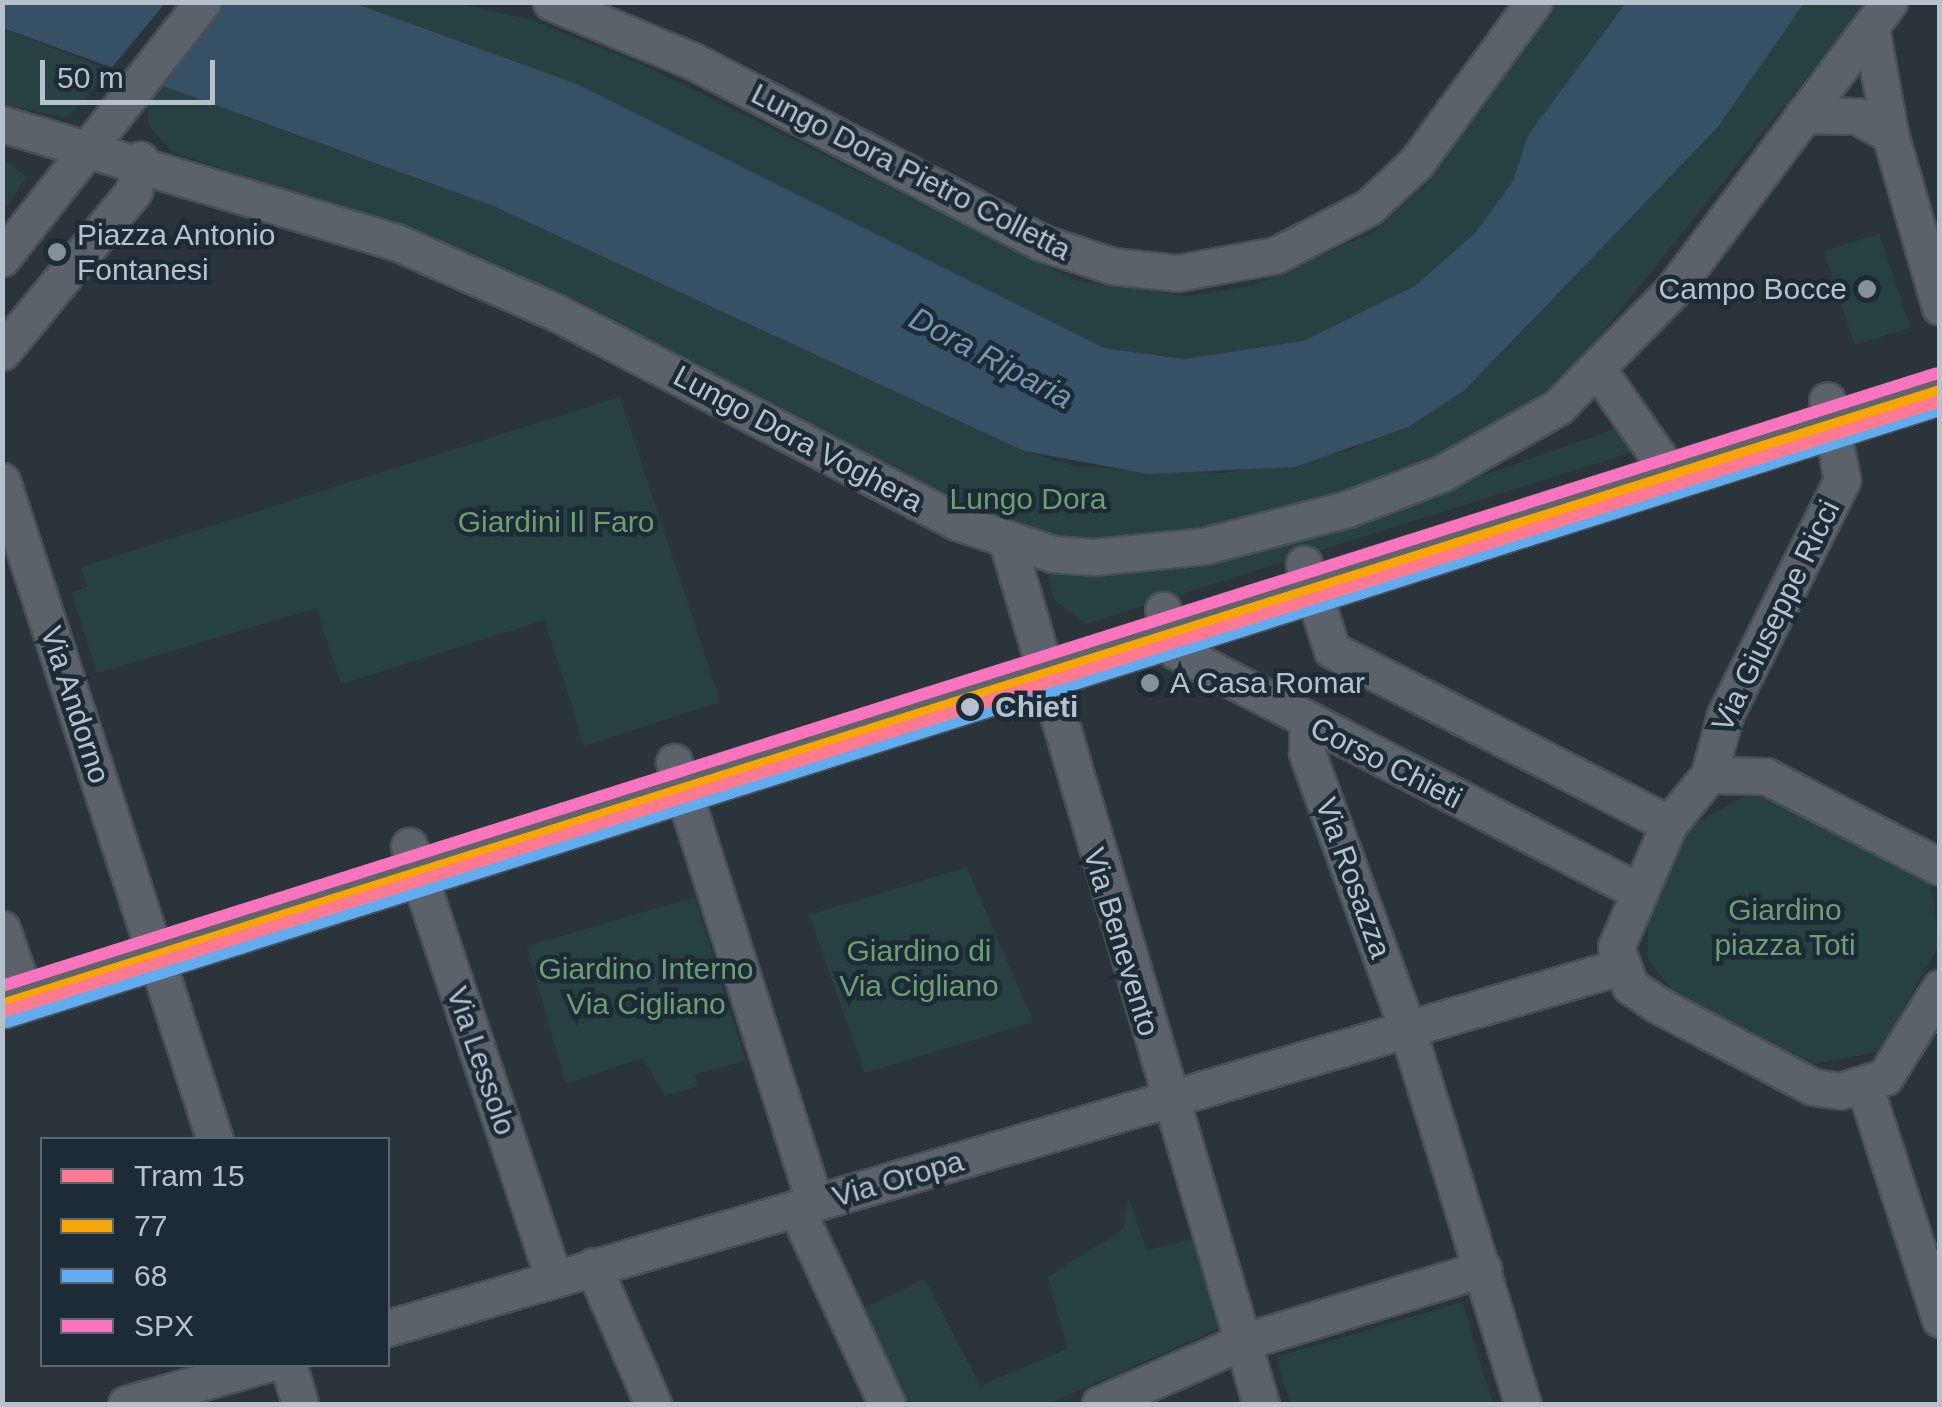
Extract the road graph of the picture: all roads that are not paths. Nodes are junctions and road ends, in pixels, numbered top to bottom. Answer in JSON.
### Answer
{"nodes":[{"id":1,"x":203,"y":2,"type":"edge"},
{"id":2,"x":551,"y":2,"type":"edge"},
{"id":3,"x":1534,"y":2,"type":"edge"},
{"id":4,"x":1880,"y":16,"type":"edge"},
{"id":5,"x":1804,"y":115,"type":"junction"},
{"id":6,"x":2,"y":124,"type":"edge"},
{"id":7,"x":1890,"y":134,"type":"junction"},
{"id":8,"x":91,"y":146,"type":"junction"},
{"id":9,"x":140,"y":160,"type":"junction"},
{"id":10,"x":2,"y":258,"type":"edge"},
{"id":11,"x":1940,"y":308,"type":"edge"},
{"id":12,"x":2,"y":352,"type":"edge"},
{"id":13,"x":1940,"y":365,"type":"edge"},
{"id":14,"x":1598,"y":370,"type":"junction"},
{"id":15,"x":1940,"y":390,"type":"edge"},
{"id":16,"x":1830,"y":412,"type":"junction"},
{"id":17,"x":1664,"y":464,"type":"junction"},
{"id":18,"x":2,"y":481,"type":"edge"},
{"id":19,"x":1007,"y":541,"type":"junction"},
{"id":20,"x":1308,"y":576,"type":"junction"},
{"id":21,"x":1167,"y":621,"type":"junction"},
{"id":22,"x":1037,"y":663,"type":"junction"},
{"id":23,"x":1307,"y":723,"type":"junction"},
{"id":24,"x":1710,"y":775,"type":"junction"},
{"id":25,"x":678,"y":776,"type":"junction"},
{"id":26,"x":1669,"y":824,"type":"junction"},
{"id":27,"x":414,"y":859,"type":"junction"},
{"id":28,"x":1940,"y":866,"type":"edge"},
{"id":29,"x":1636,"y":890,"type":"junction"},
{"id":30,"x":152,"y":942,"type":"junction"},
{"id":31,"x":1619,"y":967,"type":"junction"},
{"id":32,"x":10,"y":975,"type":"edge"},
{"id":33,"x":1940,"y":988,"type":"edge"},
{"id":34,"x":1408,"y":1031,"type":"junction"},
{"id":35,"x":1927,"y":1041,"type":"edge"},
{"id":36,"x":1865,"y":1088,"type":"junction"},
{"id":37,"x":1168,"y":1102,"type":"junction"},
{"id":38,"x":214,"y":1137,"type":"edge"},
{"id":39,"x":805,"y":1205,"type":"junction"},
{"id":40,"x":593,"y":1266,"type":"junction"},
{"id":41,"x":1483,"y":1269,"type":"junction"},
{"id":42,"x":553,"y":1277,"type":"junction"},
{"id":43,"x":1940,"y":1318,"type":"edge"},
{"id":44,"x":390,"y":1327,"type":"edge"},
{"id":45,"x":1242,"y":1342,"type":"junction"},
{"id":46,"x":256,"y":1367,"type":"edge"},
{"id":47,"x":289,"y":1367,"type":"edge"},
{"id":48,"x":126,"y":1404,"type":"edge"},
{"id":49,"x":300,"y":1404,"type":"edge"},
{"id":50,"x":653,"y":1404,"type":"edge"},
{"id":51,"x":887,"y":1404,"type":"edge"},
{"id":52,"x":1100,"y":1404,"type":"edge"},
{"id":53,"x":1261,"y":1404,"type":"edge"},
{"id":54,"x":1523,"y":1404,"type":"edge"}],
"edges":[{"from":1,"to":8,"type":"street"},
{"from":2,"to":3,"type":"street","name":"Lungo Dora Pietro Colletta"},
{"from":4,"to":5,"type":"street","name":"Lungo Dora Voghera"},
{"from":4,"to":7,"type":"street"},
{"from":5,"to":7,"type":"street"},
{"from":5,"to":14,"type":"street","name":"Lungo Dora Voghera"},
{"from":6,"to":8,"type":"street","name":"Lungo Dora Voghera"},
{"from":7,"to":11,"type":"street"},
{"from":8,"to":9,"type":"street","name":"Lungo Dora Voghera"},
{"from":8,"to":10,"type":"street"},
{"from":9,"to":12,"type":"street"},
{"from":9,"to":19,"type":"street","name":"Lungo Dora Voghera"},
{"from":13,"to":16,"type":"main road"},
{"from":14,"to":17,"type":"street"},
{"from":14,"to":19,"type":"street","name":"Lungo Dora Voghera"},
{"from":15,"to":16,"type":"main road"},
{"from":16,"to":17,"type":"main road"},
{"from":16,"to":24,"type":"street","name":"Via Giuseppe Ricci"},
{"from":17,"to":20,"type":"main road"},
{"from":18,"to":30,"type":"street","name":"Via Andorno"},
{"from":19,"to":22,"type":"street","name":"Via Benevento"},
{"from":20,"to":21,"type":"main road"},
{"from":20,"to":26,"type":"street"},
{"from":21,"to":22,"type":"main road"},
{"from":21,"to":23,"type":"street","name":"Corso Chieti"},
{"from":22,"to":25,"type":"main road"},
{"from":22,"to":37,"type":"street","name":"Via Benevento"},
{"from":23,"to":29,"type":"street","name":"Corso Chieti"},
{"from":23,"to":34,"type":"street","name":"Via Rosazza"},
{"from":24,"to":26,"type":"street"},
{"from":24,"to":28,"type":"street"},
{"from":25,"to":27,"type":"main road"},
{"from":25,"to":39,"type":"street"},
{"from":26,"to":29,"type":"street"},
{"from":27,"to":30,"type":"main road"},
{"from":27,"to":42,"type":"street","name":"Via Lessolo"},
{"from":29,"to":31,"type":"street"},
{"from":30,"to":32,"type":"main road"},
{"from":30,"to":38,"type":"street","name":"Via Andorno"},
{"from":31,"to":34,"type":"street","name":"Via Oropa"},
{"from":31,"to":36,"type":"street"},
{"from":33,"to":35,"type":"street"},
{"from":34,"to":37,"type":"street","name":"Via Oropa"},
{"from":34,"to":41,"type":"street"},
{"from":35,"to":36,"type":"street"},
{"from":36,"to":43,"type":"street"},
{"from":37,"to":39,"type":"street","name":"Via Oropa"},
{"from":37,"to":45,"type":"street","name":"Via Benevento"},
{"from":39,"to":40,"type":"street","name":"Via Oropa"},
{"from":39,"to":51,"type":"street"},
{"from":40,"to":42,"type":"street","name":"Via Oropa"},
{"from":40,"to":50,"type":"street"},
{"from":41,"to":45,"type":"street"},
{"from":41,"to":54,"type":"street"},
{"from":42,"to":44,"type":"street","name":"Via Oropa"},
{"from":45,"to":52,"type":"street"},
{"from":45,"to":53,"type":"street","name":"Via Benevento"},
{"from":46,"to":48,"type":"street"},
{"from":47,"to":49,"type":"street"}]}
